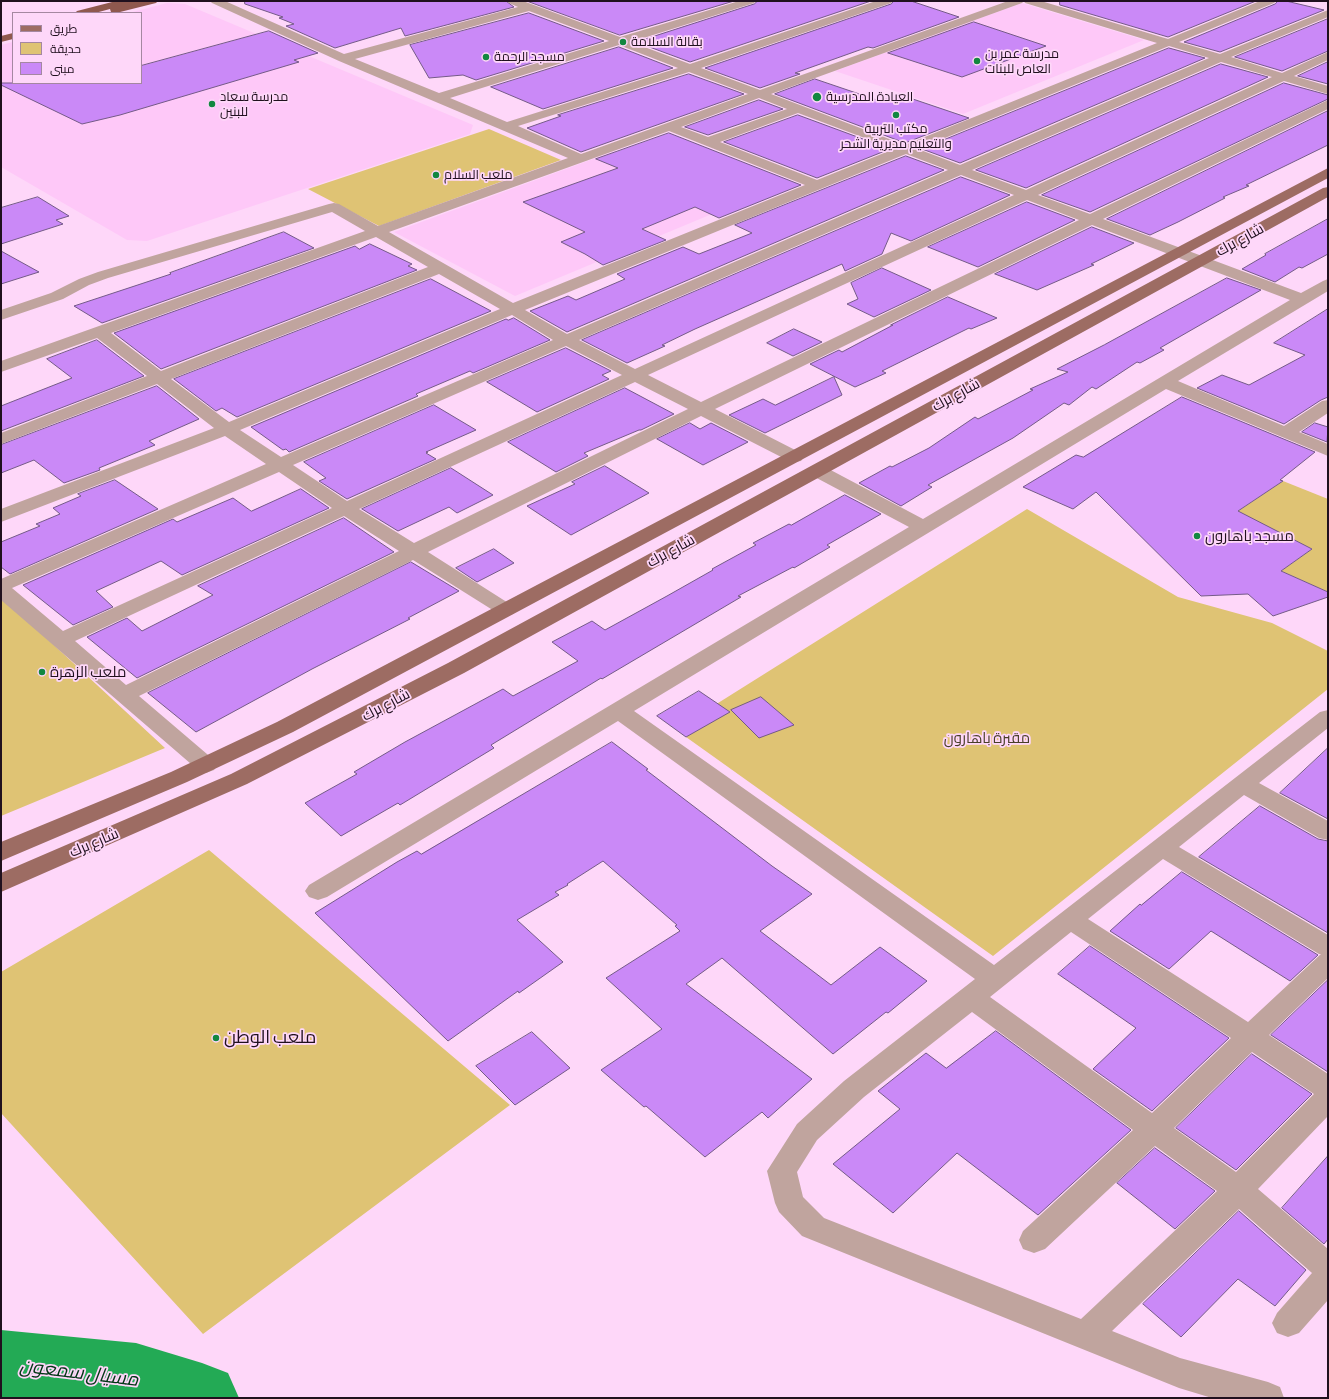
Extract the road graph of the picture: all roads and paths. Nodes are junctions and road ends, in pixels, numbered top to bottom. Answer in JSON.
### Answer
{"nodes":[{"id":1,"x":130,"y":1,"type":"edge"},
{"id":2,"x":152,"y":1,"type":"edge"},
{"id":3,"x":216,"y":1,"type":"edge"},
{"id":4,"x":513,"y":1,"type":"edge"},
{"id":5,"x":750,"y":1,"type":"edge"},
{"id":6,"x":887,"y":1,"type":"edge"},
{"id":7,"x":1018,"y":1,"type":"edge"},
{"id":8,"x":1029,"y":1,"type":"edge"},
{"id":9,"x":1270,"y":1,"type":"edge"},
{"id":10,"x":530,"y":7,"type":"junction"},
{"id":11,"x":85,"y":12,"type":"edge"},
{"id":12,"x":109,"y":12,"type":"edge"},
{"id":13,"x":1328,"y":13,"type":"edge"},
{"id":14,"x":12,"y":30,"type":"edge"},
{"id":15,"x":1,"y":33,"type":"edge"},
{"id":16,"x":12,"y":36,"type":"edge"},
{"id":17,"x":1,"y":39,"type":"edge"},
{"id":18,"x":620,"y":41,"type":"junction"},
{"id":19,"x":1168,"y":42,"type":"junction"},
{"id":20,"x":1328,"y":56,"type":"edge"},
{"id":21,"x":342,"y":58,"type":"junction"},
{"id":22,"x":1220,"y":58,"type":"junction"},
{"id":23,"x":689,"y":68,"type":"junction"},
{"id":24,"x":1282,"y":76,"type":"junction"},
{"id":25,"x":1328,"y":90,"type":"edge"},
{"id":26,"x":760,"y":94,"type":"junction"},
{"id":27,"x":438,"y":98,"type":"junction"},
{"id":28,"x":1328,"y":104,"type":"edge"},
{"id":29,"x":798,"y":108,"type":"junction"},
{"id":30,"x":506,"y":126,"type":"junction"},
{"id":31,"x":670,"y":127,"type":"junction"},
{"id":32,"x":708,"y":142,"type":"junction"},
{"id":33,"x":905,"y":149,"type":"junction"},
{"id":34,"x":581,"y":159,"type":"junction"},
{"id":35,"x":961,"y":170,"type":"junction"},
{"id":36,"x":1328,"y":172,"type":"edge"},
{"id":37,"x":817,"y":185,"type":"junction"},
{"id":38,"x":1328,"y":191,"type":"edge"},
{"id":39,"x":1026,"y":194,"type":"junction"},
{"id":40,"x":1092,"y":219,"type":"junction"},
{"id":41,"x":377,"y":231,"type":"junction"},
{"id":42,"x":1179,"y":252,"type":"junction"},
{"id":43,"x":1202,"y":261,"type":"junction"},
{"id":44,"x":440,"y":268,"type":"junction"},
{"id":45,"x":1328,"y":284,"type":"edge"},
{"id":46,"x":1302,"y":299,"type":"junction"},
{"id":47,"x":513,"y":309,"type":"junction"},
{"id":48,"x":1,"y":315,"type":"edge"},
{"id":49,"x":99,"y":332,"type":"junction"},
{"id":50,"x":566,"y":340,"type":"junction"},
{"id":51,"x":1,"y":366,"type":"edge"},
{"id":52,"x":634,"y":376,"type":"junction"},
{"id":53,"x":158,"y":377,"type":"junction"},
{"id":54,"x":1165,"y":382,"type":"junction"},
{"id":55,"x":1328,"y":405,"type":"edge"},
{"id":56,"x":701,"y":409,"type":"junction"},
{"id":57,"x":227,"y":429,"type":"junction"},
{"id":58,"x":1286,"y":433,"type":"junction"},
{"id":59,"x":1,"y":439,"type":"edge"},
{"id":60,"x":1328,"y":451,"type":"edge"},
{"id":61,"x":795,"y":457,"type":"junction"},
{"id":62,"x":279,"y":465,"type":"junction"},
{"id":63,"x":818,"y":471,"type":"junction"},
{"id":64,"x":346,"y":509,"type":"junction"},
{"id":65,"x":1,"y":516,"type":"edge"},
{"id":66,"x":923,"y":526,"type":"junction"},
{"id":67,"x":414,"y":551,"type":"junction"},
{"id":68,"x":1,"y":588,"type":"edge"},
{"id":69,"x":506,"y":610,"type":"junction"},
{"id":70,"x":60,"y":640,"type":"junction"},
{"id":71,"x":124,"y":695,"type":"junction"},
{"id":72,"x":618,"y":710,"type":"junction"},
{"id":73,"x":1325,"y":723,"type":"edge"},
{"id":74,"x":206,"y":765,"type":"junction"},
{"id":75,"x":1242,"y":784,"type":"junction"},
{"id":76,"x":1328,"y":832,"type":"edge"},
{"id":77,"x":1161,"y":847,"type":"junction"},
{"id":78,"x":1,"y":852,"type":"edge"},
{"id":79,"x":1,"y":883,"type":"edge"},
{"id":80,"x":318,"y":891,"type":"dead end"},
{"id":81,"x":1070,"y":919,"type":"junction"},
{"id":82,"x":1328,"y":947,"type":"edge"},
{"id":83,"x":1328,"y":962,"type":"edge"},
{"id":84,"x":994,"y":979,"type":"junction"},
{"id":85,"x":971,"y":997,"type":"junction"},
{"id":86,"x":1250,"y":1037,"type":"junction"},
{"id":87,"x":1328,"y":1088,"type":"edge"},
{"id":88,"x":1328,"y":1098,"type":"edge"},
{"id":89,"x":1154,"y":1129,"type":"junction"},
{"id":90,"x":1238,"y":1190,"type":"junction"},
{"id":91,"x":1034,"y":1240,"type":"dead end"},
{"id":92,"x":1328,"y":1268,"type":"edge"},
{"id":93,"x":1328,"y":1278,"type":"edge"},
{"id":94,"x":1288,"y":1323,"type":"dead end"},
{"id":95,"x":1085,"y":1336,"type":"junction"},
{"id":96,"x":1268,"y":1398,"type":"edge"}],
"edges":[{"from":1,"to":11,"type":"highway"},
{"from":2,"to":12,"type":"highway"},
{"from":3,"to":21,"type":"street"},
{"from":4,"to":10,"type":"street"},
{"from":5,"to":18,"type":"street"},
{"from":6,"to":23,"type":"street"},
{"from":7,"to":26,"type":"street"},
{"from":8,"to":19,"type":"street"},
{"from":9,"to":19,"type":"street"},
{"from":10,"to":18,"type":"street"},
{"from":10,"to":21,"type":"street"},
{"from":13,"to":22,"type":"street"},
{"from":14,"to":15,"type":"highway"},
{"from":16,"to":17,"type":"highway"},
{"from":18,"to":23,"type":"street"},
{"from":18,"to":27,"type":"street"},
{"from":19,"to":22,"type":"street"},
{"from":19,"to":33,"type":"street"},
{"from":20,"to":24,"type":"street"},
{"from":21,"to":27,"type":"street"},
{"from":22,"to":24,"type":"street"},
{"from":22,"to":35,"type":"street"},
{"from":23,"to":26,"type":"street"},
{"from":23,"to":30,"type":"street"},
{"from":24,"to":25,"type":"street"},
{"from":24,"to":39,"type":"street"},
{"from":26,"to":29,"type":"street"},
{"from":26,"to":31,"type":"street"},
{"from":27,"to":30,"type":"street"},
{"from":28,"to":40,"type":"street"},
{"from":29,"to":32,"type":"street"},
{"from":29,"to":33,"type":"street"},
{"from":30,"to":34,"type":"street"},
{"from":31,"to":32,"type":"street"},
{"from":31,"to":34,"type":"street"},
{"from":32,"to":37,"type":"street"},
{"from":33,"to":35,"type":"street"},
{"from":33,"to":37,"type":"street"},
{"from":34,"to":41,"type":"street"},
{"from":35,"to":39,"type":"street"},
{"from":35,"to":50,"type":"street"},
{"from":36,"to":42,"type":"main road","name":"شارع برك"},
{"from":37,"to":47,"type":"street"},
{"from":38,"to":43,"type":"main road","name":"شارع برك"},
{"from":39,"to":40,"type":"street"},
{"from":39,"to":52,"type":"street"},
{"from":40,"to":42,"type":"street"},
{"from":40,"to":56,"type":"street"},
{"from":41,"to":44,"type":"street"},
{"from":41,"to":48,"type":"street"},
{"from":41,"to":49,"type":"street"},
{"from":42,"to":43,"type":"street"},
{"from":42,"to":61,"type":"main road","name":"شارع برك"},
{"from":43,"to":46,"type":"street"},
{"from":43,"to":63,"type":"main road","name":"شارع برك"},
{"from":44,"to":47,"type":"street"},
{"from":44,"to":53,"type":"street"},
{"from":45,"to":46,"type":"street"},
{"from":46,"to":54,"type":"street"},
{"from":47,"to":50,"type":"street"},
{"from":47,"to":57,"type":"street"},
{"from":49,"to":51,"type":"street"},
{"from":49,"to":53,"type":"street"},
{"from":50,"to":52,"type":"street"},
{"from":50,"to":62,"type":"street"},
{"from":52,"to":56,"type":"street"},
{"from":52,"to":64,"type":"street"},
{"from":53,"to":57,"type":"street"},
{"from":53,"to":59,"type":"street"},
{"from":54,"to":58,"type":"street"},
{"from":54,"to":66,"type":"street"},
{"from":55,"to":58,"type":"street"},
{"from":56,"to":61,"type":"street"},
{"from":56,"to":67,"type":"street"},
{"from":57,"to":62,"type":"street"},
{"from":57,"to":65,"type":"street"},
{"from":58,"to":60,"type":"street"},
{"from":61,"to":69,"type":"main road","name":"شارع برك"},
{"from":62,"to":64,"type":"street"},
{"from":62,"to":68,"type":"street"},
{"from":63,"to":66,"type":"street"},
{"from":63,"to":79,"type":"main road","name":"شارع برك"},
{"from":64,"to":67,"type":"street"},
{"from":64,"to":70,"type":"street"},
{"from":66,"to":72,"type":"street"},
{"from":67,"to":69,"type":"street"},
{"from":67,"to":71,"type":"street"},
{"from":68,"to":70,"type":"street"},
{"from":69,"to":74,"type":"main road","name":"شارع برك"},
{"from":70,"to":71,"type":"street"},
{"from":71,"to":74,"type":"street"},
{"from":72,"to":80,"type":"street"},
{"from":72,"to":84,"type":"street"},
{"from":73,"to":75,"type":"street"},
{"from":74,"to":78,"type":"main road","name":"شارع برك"},
{"from":75,"to":76,"type":"street"},
{"from":75,"to":77,"type":"street"},
{"from":77,"to":81,"type":"street"},
{"from":77,"to":82,"type":"street"},
{"from":81,"to":84,"type":"street"},
{"from":81,"to":86,"type":"street"},
{"from":83,"to":86,"type":"street"},
{"from":84,"to":85,"type":"street"},
{"from":85,"to":89,"type":"street"},
{"from":85,"to":95,"type":"street"},
{"from":86,"to":87,"type":"street"},
{"from":86,"to":89,"type":"street"},
{"from":88,"to":90,"type":"street"},
{"from":89,"to":90,"type":"street"},
{"from":89,"to":91,"type":"street"},
{"from":90,"to":92,"type":"street"},
{"from":90,"to":95,"type":"street"},
{"from":93,"to":94,"type":"street"},
{"from":95,"to":96,"type":"street"}]}
